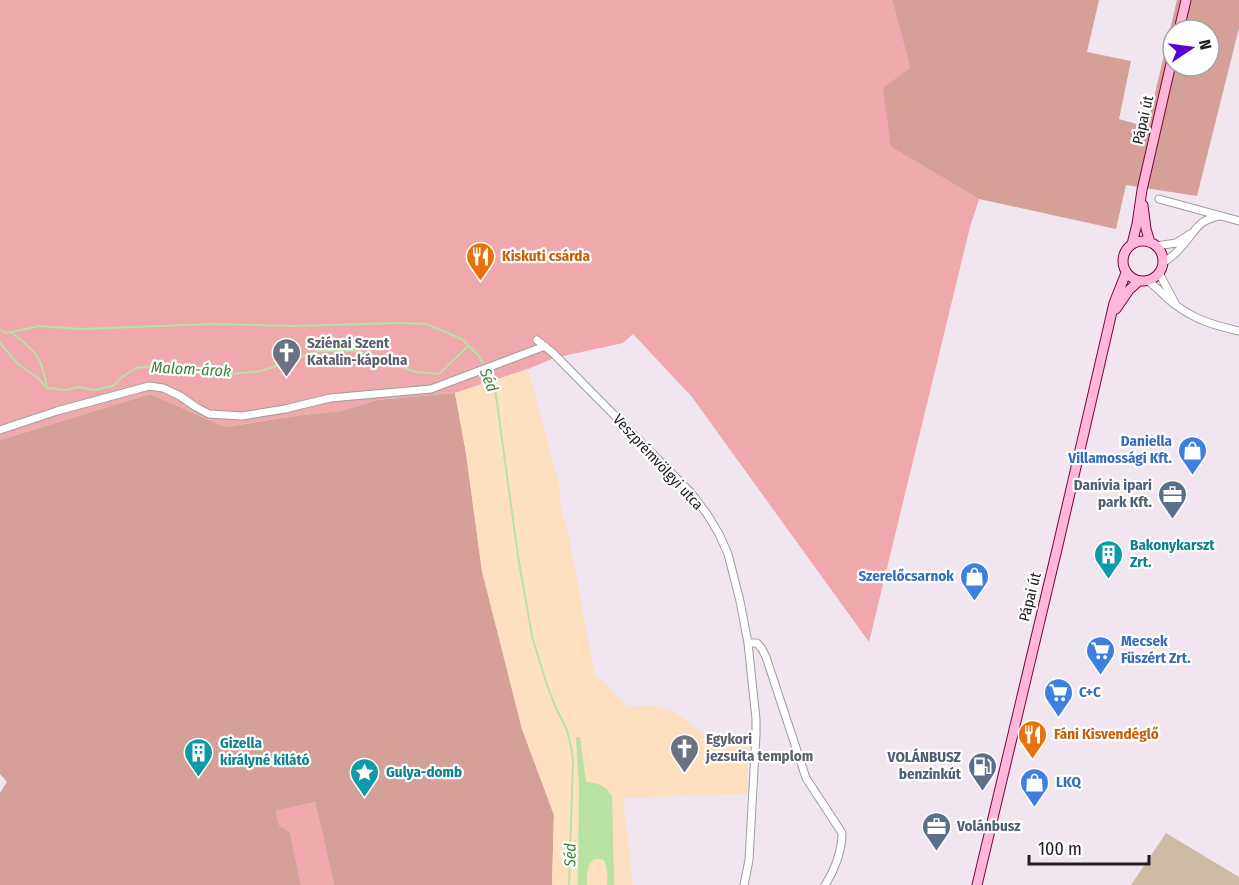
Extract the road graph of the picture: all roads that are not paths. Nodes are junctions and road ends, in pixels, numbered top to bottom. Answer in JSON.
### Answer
{"nodes":[{"id":1,"x":1186,"y":0,"type":"edge"},
{"id":2,"x":1182,"y":18,"type":"edge"},
{"id":3,"x":1168,"y":78,"type":"edge"},
{"id":4,"x":1142,"y":190,"type":"junction"},
{"id":5,"x":1159,"y":199,"type":"dead end"},
{"id":6,"x":1223,"y":216,"type":"junction"},
{"id":7,"x":1239,"y":221,"type":"edge"},
{"id":8,"x":1192,"y":232,"type":"junction"},
{"id":9,"x":1132,"y":244,"type":"junction"},
{"id":10,"x":1153,"y":244,"type":"junction"},
{"id":11,"x":1163,"y":263,"type":"junction"},
{"id":12,"x":1126,"y":273,"type":"junction"},
{"id":13,"x":1159,"y":273,"type":"junction"},
{"id":14,"x":1143,"y":281,"type":"junction"},
{"id":15,"x":1176,"y":305,"type":"junction"},
{"id":16,"x":1111,"y":316,"type":"junction"},
{"id":17,"x":1239,"y":331,"type":"edge"},
{"id":18,"x":537,"y":340,"type":"dead end"},
{"id":19,"x":545,"y":346,"type":"junction"},
{"id":20,"x":0,"y":430,"type":"edge"},
{"id":21,"x":748,"y":643,"type":"junction"},
{"id":22,"x":744,"y":885,"type":"edge"},
{"id":23,"x":825,"y":885,"type":"edge"},
{"id":24,"x":977,"y":885,"type":"edge"}],
"edges":[{"from":1,"to":2,"type":"main road"},
{"from":3,"to":4,"type":"main road","name":"Pápai út"},
{"from":4,"to":9,"type":"main road","name":"Pápai út"},
{"from":4,"to":10,"type":"main road","name":"Pápai út"},
{"from":5,"to":6,"type":"street"},
{"from":6,"to":7,"type":"street"},
{"from":6,"to":8,"type":"street"},
{"from":8,"to":10,"type":"street"},
{"from":8,"to":11,"type":"street"},
{"from":9,"to":10,"type":"main road"},
{"from":9,"to":12,"type":"main road"},
{"from":10,"to":11,"type":"main road"},
{"from":11,"to":13,"type":"main road"},
{"from":12,"to":14,"type":"main road"},
{"from":12,"to":16,"type":"main road","name":"Pápai út"},
{"from":13,"to":14,"type":"main road"},
{"from":13,"to":15,"type":"street"},
{"from":14,"to":15,"type":"street"},
{"from":14,"to":16,"type":"main road","name":"Pápai út"},
{"from":15,"to":17,"type":"street"},
{"from":16,"to":24,"type":"main road","name":"Pápai út"},
{"from":18,"to":19,"type":"street","name":"Veszprémvölgyi utca"},
{"from":19,"to":20,"type":"street"},
{"from":19,"to":21,"type":"street","name":"Veszprémvölgyi utca"},
{"from":21,"to":22,"type":"street","name":"Veszprémvölgyi utca"},
{"from":21,"to":23,"type":"street"}]}
